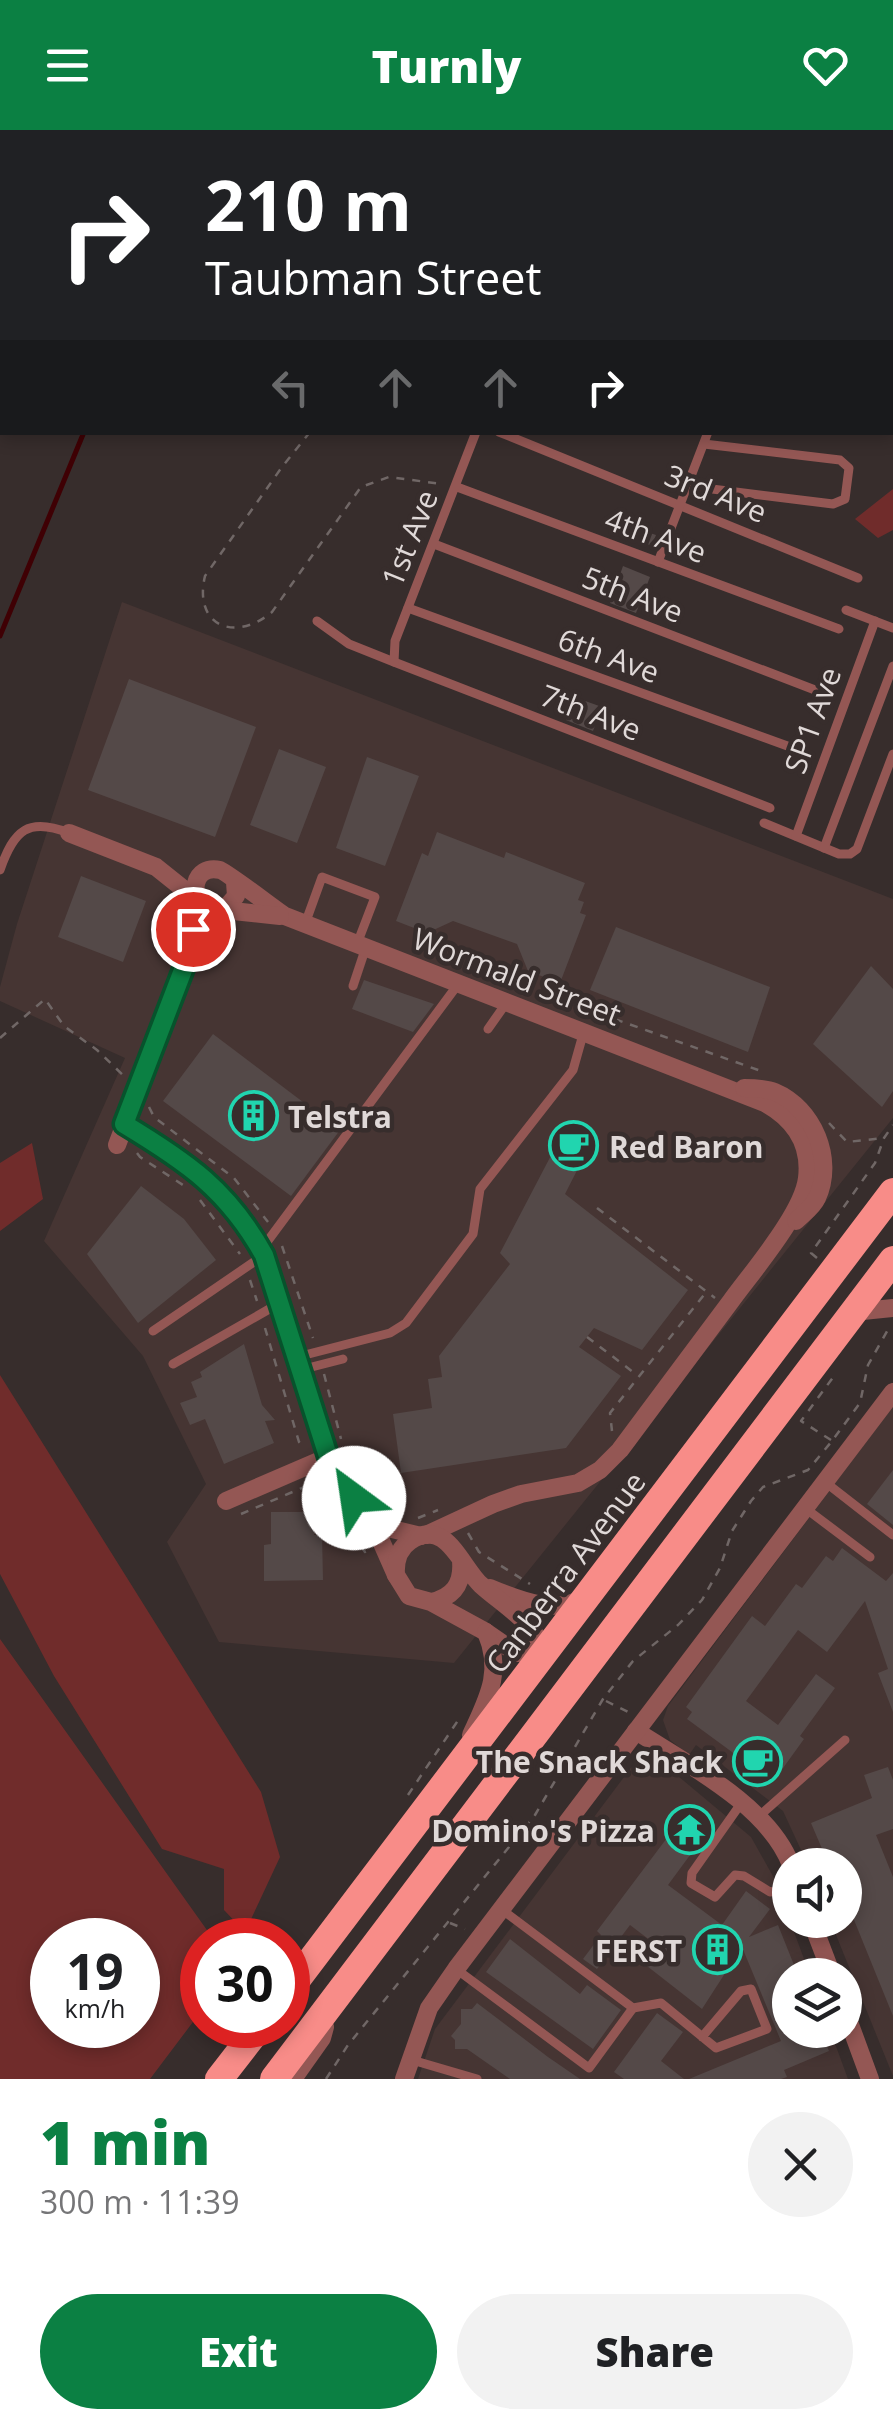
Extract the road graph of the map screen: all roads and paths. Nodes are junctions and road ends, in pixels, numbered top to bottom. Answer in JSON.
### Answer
{"nodes":[{"id":1,"x":308,"y":435,"type":"edge"},
{"id":2,"x":475,"y":435,"type":"edge"},
{"id":3,"x":506,"y":435,"type":"edge"},
{"id":4,"x":707,"y":435,"type":"edge"},
{"id":5,"x":704,"y":444,"type":"junction"},
{"id":6,"x":688,"y":486,"type":"junction"},
{"id":7,"x":456,"y":487,"type":"junction"},
{"id":8,"x":680,"y":505,"type":"junction"},
{"id":9,"x":434,"y":544,"type":"junction"},
{"id":10,"x":658,"y":562,"type":"junction"},
{"id":11,"x":858,"y":578,"type":"dead end"},
{"id":12,"x":408,"y":608,"type":"junction"},
{"id":13,"x":846,"y":610,"type":"dead end"},
{"id":14,"x":317,"y":620,"type":"dead end"},
{"id":15,"x":875,"y":621,"type":"junction"},
{"id":16,"x":893,"y":628,"type":"edge"},
{"id":17,"x":839,"y":629,"type":"dead end"},
{"id":18,"x":394,"y":662,"type":"junction"},
{"id":19,"x":893,"y":666,"type":"edge"},
{"id":20,"x":815,"y":690,"type":"dead end"},
{"id":21,"x":793,"y":748,"type":"dead end"},
{"id":22,"x":893,"y":754,"type":"edge"},
{"id":23,"x":770,"y":808,"type":"dead end"},
{"id":24,"x":764,"y":822,"type":"dead end"},
{"id":25,"x":70,"y":834,"type":"joint"},
{"id":26,"x":796,"y":836,"type":"junction"},
{"id":27,"x":824,"y":848,"type":"junction"},
{"id":28,"x":156,"y":867,"type":"junction"},
{"id":29,"x":0,"y":870,"type":"edge"},
{"id":30,"x":208,"y":870,"type":"junction"},
{"id":31,"x":235,"y":882,"type":"junction"},
{"id":32,"x":197,"y":900,"type":"junction"},
{"id":33,"x":220,"y":911,"type":"junction"},
{"id":34,"x":285,"y":916,"type":"junction"},
{"id":35,"x":305,"y":924,"type":"junction"},
{"id":36,"x":362,"y":946,"type":"junction"},
{"id":37,"x":188,"y":957,"type":"junction"},
{"id":38,"x":459,"y":983,"type":"junction"},
{"id":39,"x":353,"y":986,"type":"dead end"},
{"id":40,"x":507,"y":1002,"type":"junction"},
{"id":41,"x":488,"y":1030,"type":"dead end"},
{"id":42,"x":584,"y":1031,"type":"junction"},
{"id":43,"x":0,"y":1038,"type":"edge"},
{"id":44,"x":767,"y":1073,"type":"dead end"},
{"id":45,"x":137,"y":1090,"type":"junction"},
{"id":46,"x":825,"y":1119,"type":"dead end"},
{"id":47,"x":124,"y":1124,"type":"junction"},
{"id":48,"x":884,"y":1138,"type":"dead end"},
{"id":49,"x":116,"y":1145,"type":"dead end"},
{"id":50,"x":893,"y":1192,"type":"edge"},
{"id":51,"x":597,"y":1208,"type":"dead end"},
{"id":52,"x":876,"y":1215,"type":"junction"},
{"id":53,"x":263,"y":1253,"type":"junction"},
{"id":54,"x":890,"y":1270,"type":"edge"},
{"id":55,"x":704,"y":1289,"type":"dead end"},
{"id":56,"x":818,"y":1290,"type":"junction"},
{"id":57,"x":280,"y":1302,"type":"junction"},
{"id":58,"x":853,"y":1312,"type":"junction"},
{"id":59,"x":892,"y":1314,"type":"edge"},
{"id":60,"x":154,"y":1331,"type":"dead end"},
{"id":61,"x":886,"y":1335,"type":"junction"},
{"id":62,"x":587,"y":1337,"type":"dead end"},
{"id":63,"x":893,"y":1341,"type":"edge"},
{"id":64,"x":343,"y":1358,"type":"dead end"},
{"id":65,"x":298,"y":1363,"type":"junction"},
{"id":66,"x":174,"y":1364,"type":"dead end"},
{"id":67,"x":836,"y":1373,"type":"dead end"},
{"id":68,"x":639,"y":1376,"type":"dead end"},
{"id":69,"x":890,"y":1401,"type":"edge"},
{"id":70,"x":832,"y":1441,"type":"junction"},
{"id":71,"x":328,"y":1456,"type":"junction"},
{"id":72,"x":825,"y":1482,"type":"junction"},
{"id":73,"x":230,"y":1499,"type":"joint"},
{"id":74,"x":492,"y":1504,"type":"junction"},
{"id":75,"x":806,"y":1508,"type":"junction"},
{"id":76,"x":367,"y":1518,"type":"junction"},
{"id":77,"x":465,"y":1528,"type":"junction"},
{"id":78,"x":893,"y":1535,"type":"edge"},
{"id":79,"x":424,"y":1536,"type":"junction"},
{"id":80,"x":382,"y":1542,"type":"junction"},
{"id":81,"x":459,"y":1555,"type":"junction"},
{"id":82,"x":870,"y":1557,"type":"dead end"},
{"id":83,"x":667,"y":1560,"type":"junction"},
{"id":84,"x":396,"y":1576,"type":"junction"},
{"id":85,"x":602,"y":1576,"type":"junction"},
{"id":86,"x":476,"y":1581,"type":"junction"},
{"id":87,"x":430,"y":1602,"type":"junction"},
{"id":88,"x":548,"y":1606,"type":"junction"},
{"id":89,"x":486,"y":1632,"type":"junction"},
{"id":90,"x":544,"y":1654,"type":"junction"},
{"id":91,"x":460,"y":1717,"type":"dead end"},
{"id":92,"x":544,"y":1724,"type":"junction"},
{"id":93,"x":636,"y":1731,"type":"junction"},
{"id":94,"x":844,"y":1740,"type":"dead end"},
{"id":95,"x":452,"y":1776,"type":"junction"},
{"id":96,"x":406,"y":1799,"type":"dead end"},
{"id":97,"x":742,"y":1802,"type":"junction"},
{"id":98,"x":758,"y":1818,"type":"junction"},
{"id":99,"x":783,"y":1848,"type":"edge"},
{"id":100,"x":772,"y":1892,"type":"edge"},
{"id":101,"x":501,"y":1909,"type":"junction"},
{"id":102,"x":310,"y":1962,"type":"edge"},
{"id":103,"x":456,"y":1969,"type":"junction"},
{"id":104,"x":331,"y":2007,"type":"junction"},
{"id":105,"x":633,"y":2008,"type":"junction"},
{"id":106,"x":702,"y":2037,"type":"junction"},
{"id":107,"x":245,"y":2048,"type":"edge"},
{"id":108,"x":859,"y":2048,"type":"edge"},
{"id":109,"x":409,"y":2059,"type":"junction"},
{"id":110,"x":229,"y":2071,"type":"edge"},
{"id":111,"x":274,"y":2079,"type":"edge"},
{"id":112,"x":292,"y":2079,"type":"edge"},
{"id":113,"x":326,"y":2079,"type":"edge"},
{"id":114,"x":404,"y":2079,"type":"edge"},
{"id":115,"x":477,"y":2079,"type":"edge"},
{"id":116,"x":870,"y":2079,"type":"edge"}],
"edges":[{"from":1,"to":7,"type":"path"},
{"from":2,"to":7,"type":"lane","name":"1st Ave"},
{"from":3,"to":8,"type":"lane","name":"3rd Ave"},
{"from":4,"to":5,"type":"lane"},
{"from":5,"to":6,"type":"lane"},
{"from":5,"to":6,"type":"lane"},
{"from":6,"to":8,"type":"lane"},
{"from":7,"to":9,"type":"lane","name":"1st Ave"},
{"from":7,"to":10,"type":"lane","name":"4th Ave"},
{"from":8,"to":10,"type":"lane"},
{"from":8,"to":11,"type":"lane","name":"3rd Ave"},
{"from":9,"to":12,"type":"lane","name":"1st Ave"},
{"from":9,"to":20,"type":"lane","name":"5th Ave"},
{"from":10,"to":17,"type":"lane","name":"4th Ave"},
{"from":12,"to":18,"type":"lane","name":"1st Ave"},
{"from":12,"to":21,"type":"lane","name":"6th Ave"},
{"from":13,"to":15,"type":"lane"},
{"from":14,"to":18,"type":"lane","name":"7th Ave"},
{"from":15,"to":16,"type":"lane"},
{"from":15,"to":26,"type":"lane","name":"SP1 Ave"},
{"from":18,"to":23,"type":"lane","name":"7th Ave"},
{"from":19,"to":27,"type":"lane"},
{"from":22,"to":27,"type":"lane"},
{"from":24,"to":26,"type":"lane"},
{"from":25,"to":28,"type":"street","name":"Wormald Street"},
{"from":25,"to":29,"type":"lane"},
{"from":26,"to":27,"type":"lane"},
{"from":28,"to":30,"type":"street","name":"Wormald Street"},
{"from":28,"to":32,"type":"street","name":"Wormald Street"},
{"from":30,"to":31,"type":"street","name":"Wormald Street"},
{"from":30,"to":32,"type":"street"},
{"from":31,"to":33,"type":"street"},
{"from":31,"to":34,"type":"street","name":"Wormald Street"},
{"from":32,"to":33,"type":"street","name":"Wormald Street"},
{"from":32,"to":37,"type":"street"},
{"from":33,"to":34,"type":"street","name":"Wormald Street"},
{"from":33,"to":37,"type":"street"},
{"from":34,"to":35,"type":"street","name":"Wormald Street"},
{"from":35,"to":36,"type":"street","name":"Wormald Street"},
{"from":35,"to":36,"type":"lane"},
{"from":36,"to":38,"type":"street","name":"Wormald Street"},
{"from":36,"to":39,"type":"lane"},
{"from":37,"to":45,"type":"street"},
{"from":38,"to":40,"type":"street","name":"Wormald Street"},
{"from":38,"to":53,"type":"lane"},
{"from":40,"to":41,"type":"lane"},
{"from":40,"to":42,"type":"street","name":"Wormald Street"},
{"from":42,"to":44,"type":"path"},
{"from":42,"to":65,"type":"lane"},
{"from":42,"to":74,"type":"street","name":"Wormald Street"},
{"from":43,"to":45,"type":"path"},
{"from":45,"to":47,"type":"street"},
{"from":46,"to":48,"type":"path"},
{"from":47,"to":49,"type":"street"},
{"from":47,"to":53,"type":"street"},
{"from":50,"to":52,"type":"highway","name":"Canberra Avenue"},
{"from":51,"to":55,"type":"path"},
{"from":52,"to":54,"type":"highway"},
{"from":52,"to":56,"type":"highway","name":"Canberra Avenue"},
{"from":53,"to":57,"type":"street"},
{"from":53,"to":60,"type":"lane"},
{"from":54,"to":56,"type":"highway"},
{"from":54,"to":58,"type":"highway"},
{"from":56,"to":85,"type":"highway","name":"Canberra Avenue"},
{"from":57,"to":65,"type":"street"},
{"from":57,"to":66,"type":"lane"},
{"from":58,"to":59,"type":"street"},
{"from":58,"to":83,"type":"highway"},
{"from":59,"to":61,"type":"path"},
{"from":61,"to":63,"type":"path"},
{"from":61,"to":70,"type":"path"},
{"from":62,"to":68,"type":"path"},
{"from":64,"to":65,"type":"lane"},
{"from":65,"to":71,"type":"street"},
{"from":67,"to":70,"type":"path"},
{"from":69,"to":72,"type":"street"},
{"from":70,"to":113,"type":"path"},
{"from":71,"to":73,"type":"street"},
{"from":71,"to":76,"type":"street"},
{"from":72,"to":75,"type":"street"},
{"from":72,"to":78,"type":"lane"},
{"from":73,"to":80,"type":"path"},
{"from":74,"to":77,"type":"street","name":"Wormald Street"},
{"from":74,"to":79,"type":"street","name":"Wormald Street"},
{"from":75,"to":82,"type":"lane"},
{"from":75,"to":93,"type":"street"},
{"from":76,"to":79,"type":"street"},
{"from":76,"to":80,"type":"street"},
{"from":77,"to":81,"type":"street","name":"Wormald Street"},
{"from":77,"to":88,"type":"path"},
{"from":79,"to":81,"type":"street"},
{"from":79,"to":84,"type":"street"},
{"from":80,"to":84,"type":"street"},
{"from":81,"to":86,"type":"street"},
{"from":81,"to":87,"type":"street"},
{"from":83,"to":90,"type":"highway"},
{"from":83,"to":92,"type":"highway"},
{"from":84,"to":87,"type":"street"},
{"from":85,"to":88,"type":"street"},
{"from":85,"to":90,"type":"highway","name":"Canberra Avenue"},
{"from":86,"to":88,"type":"street"},
{"from":86,"to":90,"type":"street"},
{"from":87,"to":89,"type":"street"},
{"from":89,"to":90,"type":"street"},
{"from":89,"to":95,"type":"street"},
{"from":90,"to":92,"type":"highway"},
{"from":90,"to":95,"type":"highway","name":"Canberra Avenue"},
{"from":91,"to":96,"type":"path"},
{"from":92,"to":104,"type":"highway"},
{"from":93,"to":97,"type":"street"},
{"from":93,"to":101,"type":"street"},
{"from":94,"to":98,"type":"lane"},
{"from":95,"to":102,"type":"highway","name":"Canberra Avenue"},
{"from":97,"to":98,"type":"street"},
{"from":97,"to":100,"type":"lane"},
{"from":98,"to":99,"type":"street"},
{"from":101,"to":103,"type":"street"},
{"from":101,"to":105,"type":"lane"},
{"from":103,"to":105,"type":"lane"},
{"from":103,"to":109,"type":"street"},
{"from":104,"to":111,"type":"highway"},
{"from":104,"to":112,"type":"street"},
{"from":105,"to":106,"type":"lane"},
{"from":106,"to":106,"type":"lane"},
{"from":107,"to":110,"type":"highway"},
{"from":108,"to":116,"type":"street"},
{"from":109,"to":114,"type":"street"},
{"from":109,"to":115,"type":"lane"}]}
